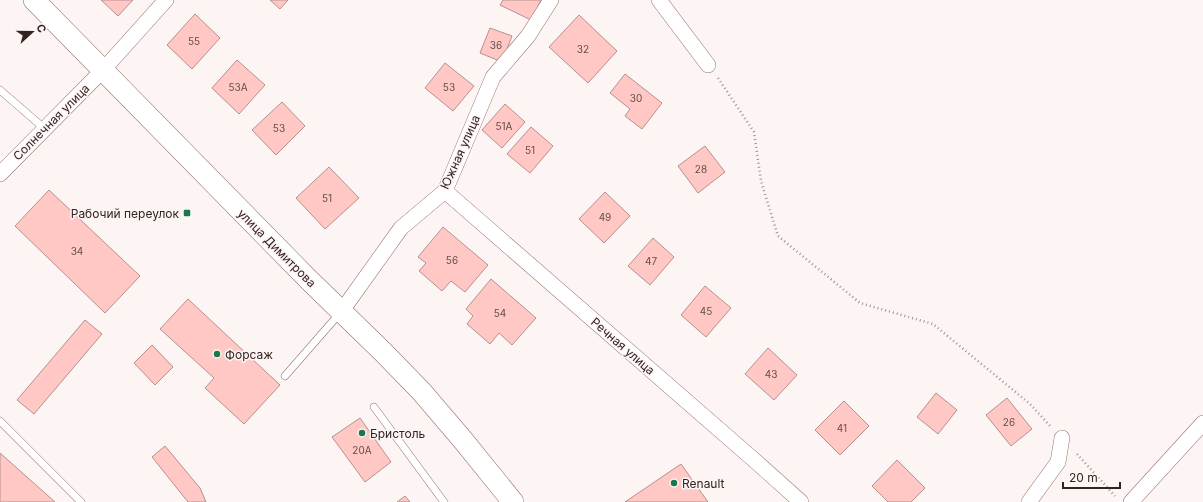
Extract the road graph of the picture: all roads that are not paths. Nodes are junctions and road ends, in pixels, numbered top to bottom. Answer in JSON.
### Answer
{"nodes":[{"id":1,"x":34,"y":0,"type":"edge"},
{"id":2,"x":166,"y":0,"type":"edge"},
{"id":3,"x":551,"y":0,"type":"edge"},
{"id":4,"x":659,"y":0,"type":"edge"},
{"id":5,"x":708,"y":65,"type":"road end"},
{"id":6,"x":103,"y":70,"type":"junction"},
{"id":7,"x":0,"y":90,"type":"edge"},
{"id":8,"x":45,"y":129,"type":"junction"},
{"id":9,"x":0,"y":174,"type":"edge"},
{"id":10,"x":445,"y":191,"type":"junction"},
{"id":11,"x":341,"y":312,"type":"junction"},
{"id":12,"x":285,"y":376,"type":"dead end"},
{"id":13,"x":374,"y":407,"type":"dead end"},
{"id":14,"x":0,"y":421,"type":"edge"},
{"id":15,"x":1203,"y":423,"type":"edge"},
{"id":16,"x":1062,"y":438,"type":"dead end"},
{"id":17,"x":81,"y":502,"type":"edge"},
{"id":18,"x":444,"y":502,"type":"edge"},
{"id":19,"x":513,"y":502,"type":"edge"},
{"id":20,"x":801,"y":502,"type":"edge"},
{"id":21,"x":1029,"y":502,"type":"edge"},
{"id":22,"x":1131,"y":502,"type":"edge"}],
"edges":[{"from":1,"to":6,"type":"street","name":"улица Димитрова"},
{"from":2,"to":6,"type":"street"},
{"from":3,"to":10,"type":"street","name":"Южная улица"},
{"from":4,"to":5,"type":"street"},
{"from":6,"to":8,"type":"street","name":"Солнечная улица"},
{"from":6,"to":11,"type":"street","name":"улица Димитрова"},
{"from":7,"to":8,"type":"lane"},
{"from":8,"to":9,"type":"street","name":"Солнечная улица"},
{"from":10,"to":11,"type":"street","name":"Южная улица"},
{"from":10,"to":20,"type":"street","name":"Речная улица"},
{"from":11,"to":12,"type":"lane"},
{"from":11,"to":19,"type":"street","name":"улица Димитрова"},
{"from":13,"to":18,"type":"lane"},
{"from":14,"to":17,"type":"lane"},
{"from":15,"to":22,"type":"street"},
{"from":16,"to":21,"type":"street"}]}
